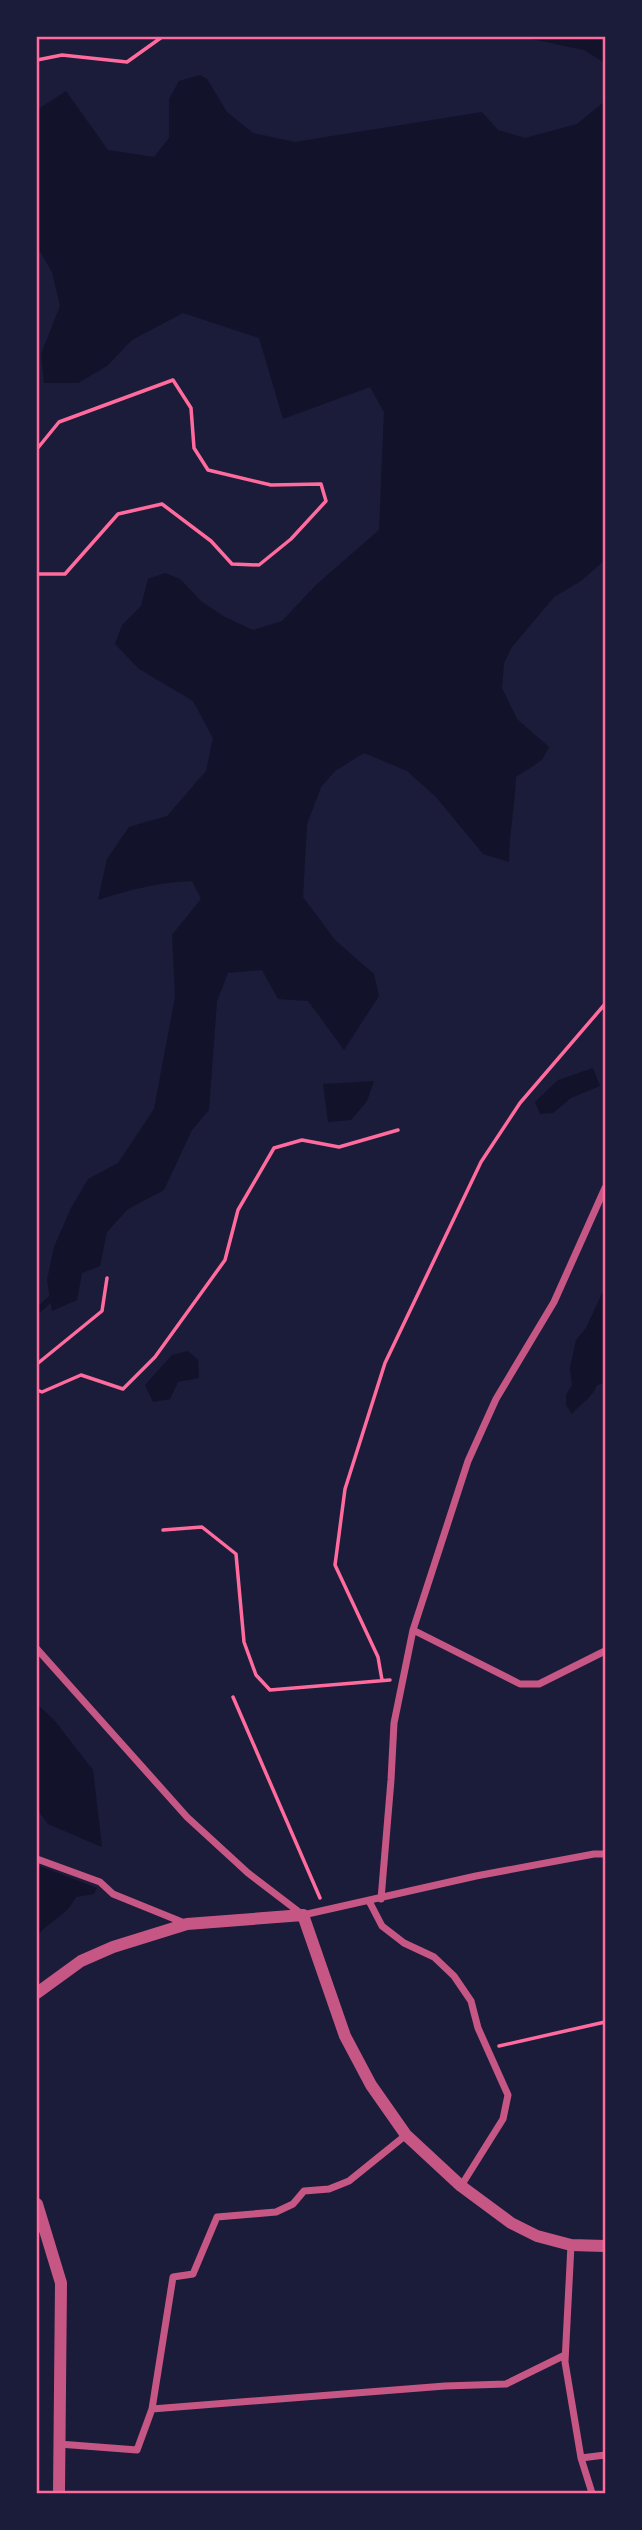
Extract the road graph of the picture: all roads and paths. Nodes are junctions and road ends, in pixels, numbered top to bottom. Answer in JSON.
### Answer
{"nodes":[{"id":1,"x":162,"y":37,"type":"edge"},
{"id":2,"x":37,"y":60,"type":"edge"},
{"id":3,"x":37,"y":449,"type":"edge"},
{"id":4,"x":37,"y":574,"type":"edge"},
{"id":5,"x":605,"y":1004,"type":"edge"},
{"id":6,"x":398,"y":1130,"type":"dead end"},
{"id":7,"x":605,"y":1188,"type":"edge"},
{"id":8,"x":107,"y":1278,"type":"dead end"},
{"id":9,"x":37,"y":1364,"type":"edge"},
{"id":10,"x":37,"y":1390,"type":"edge"},
{"id":11,"x":163,"y":1530,"type":"dead end"},
{"id":12,"x":413,"y":1630,"type":"junction"},
{"id":13,"x":37,"y":1649,"type":"edge"},
{"id":14,"x":605,"y":1651,"type":"edge"},
{"id":15,"x":403,"y":1678,"type":"junction"},
{"id":16,"x":382,"y":1680,"type":"junction"},
{"id":17,"x":233,"y":1698,"type":"dead end"},
{"id":18,"x":605,"y":1854,"type":"edge"},
{"id":19,"x":37,"y":1859,"type":"edge"},
{"id":20,"x":381,"y":1899,"type":"junction"},
{"id":21,"x":369,"y":1901,"type":"junction"},
{"id":22,"x":326,"y":1910,"type":"junction"},
{"id":23,"x":303,"y":1915,"type":"junction"},
{"id":24,"x":187,"y":1924,"type":"junction"},
{"id":25,"x":37,"y":1993,"type":"edge"},
{"id":26,"x":605,"y":2022,"type":"edge"},
{"id":27,"x":487,"y":2049,"type":"junction"},
{"id":28,"x":406,"y":2136,"type":"junction"},
{"id":29,"x":461,"y":2186,"type":"junction"},
{"id":30,"x":37,"y":2204,"type":"edge"},
{"id":31,"x":572,"y":2245,"type":"junction"},
{"id":32,"x":605,"y":2246,"type":"edge"},
{"id":33,"x":565,"y":2355,"type":"junction"},
{"id":34,"x":152,"y":2409,"type":"junction"},
{"id":35,"x":59,"y":2444,"type":"junction"},
{"id":36,"x":605,"y":2455,"type":"edge"},
{"id":37,"x":581,"y":2458,"type":"junction"},
{"id":38,"x":59,"y":2493,"type":"edge"},
{"id":39,"x":592,"y":2493,"type":"edge"}],
"edges":[{"from":1,"to":2,"type":"path"},
{"from":3,"to":4,"type":"path"},
{"from":5,"to":16,"type":"path"},
{"from":6,"to":10,"type":"path"},
{"from":7,"to":12,"type":"street"},
{"from":8,"to":9,"type":"path"},
{"from":11,"to":16,"type":"path"},
{"from":12,"to":14,"type":"street"},
{"from":12,"to":15,"type":"street"},
{"from":13,"to":23,"type":"street"},
{"from":15,"to":16,"type":"path"},
{"from":15,"to":20,"type":"street"},
{"from":17,"to":22,"type":"path"},
{"from":18,"to":20,"type":"street"},
{"from":19,"to":24,"type":"street"},
{"from":20,"to":21,"type":"street"},
{"from":21,"to":22,"type":"street"},
{"from":21,"to":27,"type":"street"},
{"from":22,"to":23,"type":"street"},
{"from":23,"to":24,"type":"street"},
{"from":23,"to":28,"type":"street"},
{"from":24,"to":25,"type":"street"},
{"from":26,"to":27,"type":"path"},
{"from":27,"to":29,"type":"street"},
{"from":28,"to":29,"type":"street"},
{"from":28,"to":34,"type":"street"},
{"from":29,"to":31,"type":"street"},
{"from":30,"to":35,"type":"street"},
{"from":31,"to":32,"type":"street"},
{"from":31,"to":33,"type":"street"},
{"from":33,"to":34,"type":"street"},
{"from":33,"to":37,"type":"street"},
{"from":34,"to":35,"type":"street"},
{"from":35,"to":38,"type":"street"},
{"from":36,"to":37,"type":"street"},
{"from":37,"to":39,"type":"street"}]}
